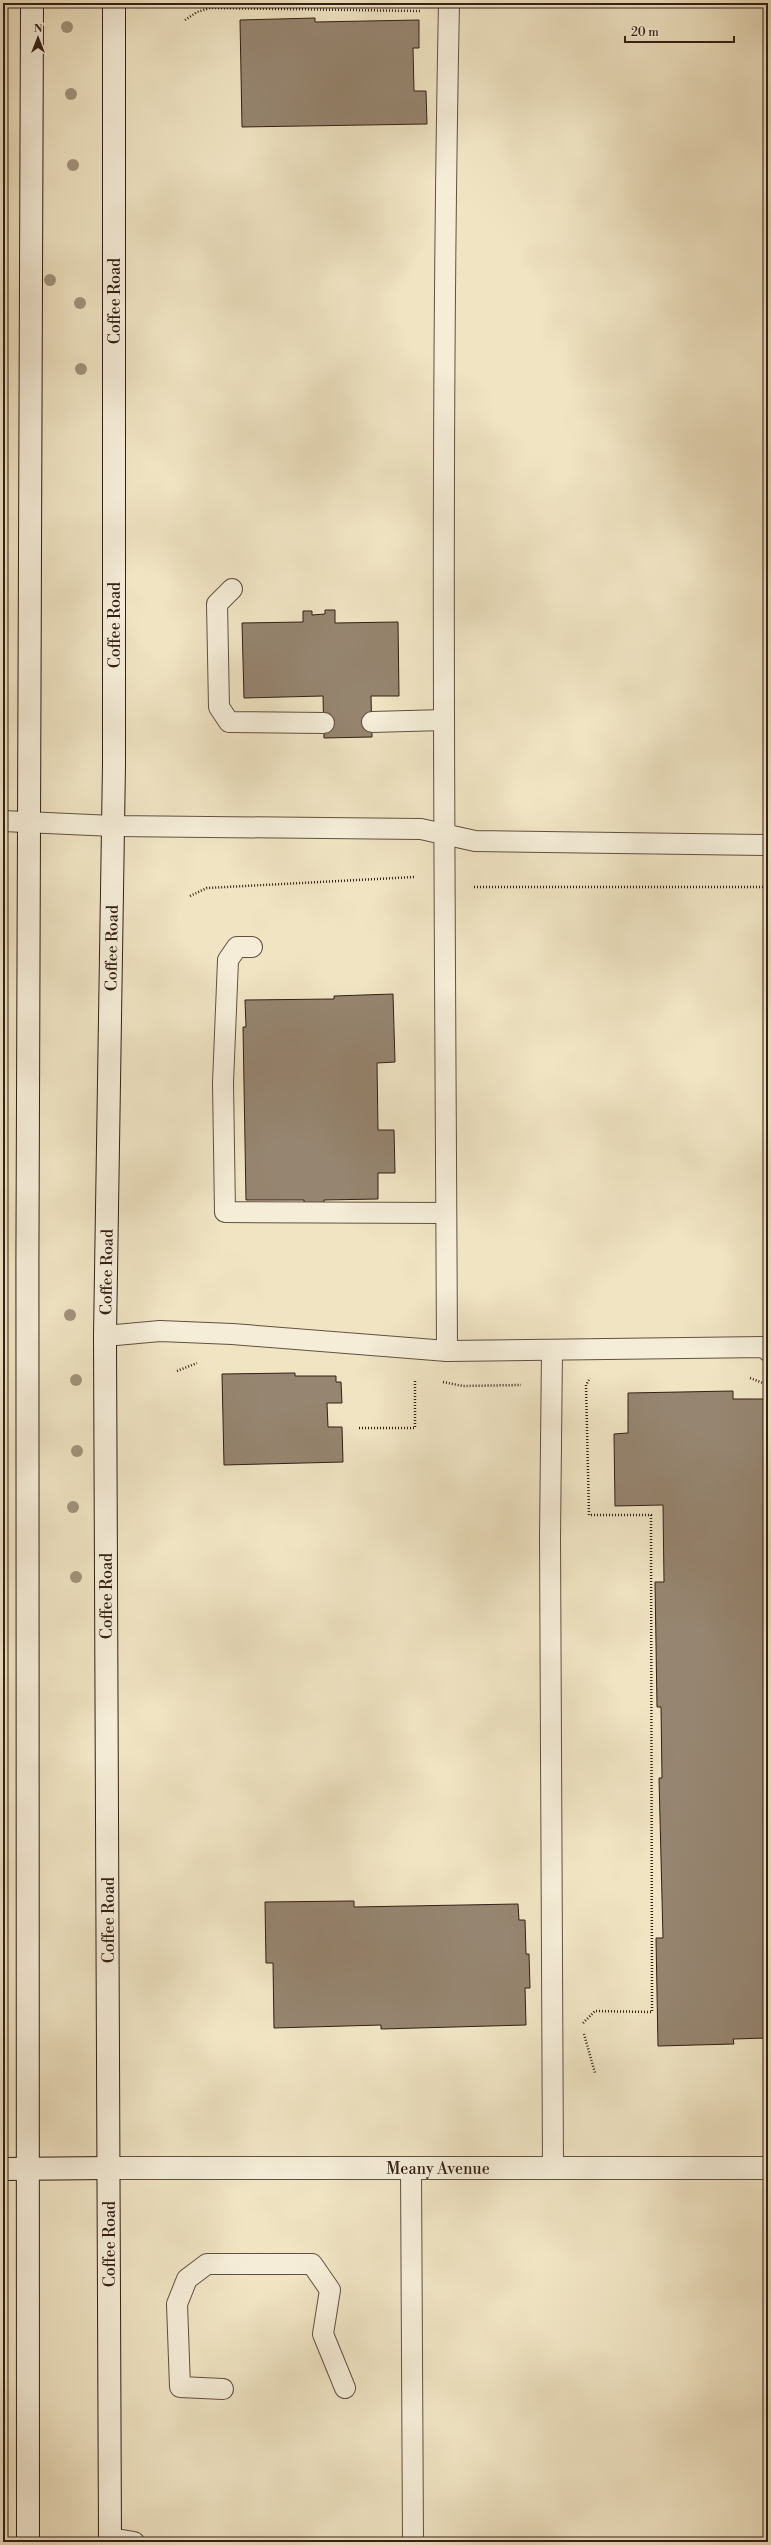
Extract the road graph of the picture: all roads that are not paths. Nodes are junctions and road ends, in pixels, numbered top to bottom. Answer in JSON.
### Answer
{"nodes":[{"id":1,"x":32,"y":3,"type":"edge"},
{"id":2,"x":114,"y":3,"type":"edge"},
{"id":3,"x":449,"y":3,"type":"edge"},
{"id":4,"x":232,"y":588,"type":"dead end"},
{"id":5,"x":444,"y":720,"type":"junction"},
{"id":6,"x":372,"y":722,"type":"dead end"},
{"id":7,"x":324,"y":723,"type":"dead end"},
{"id":8,"x":3,"y":821,"type":"edge"},
{"id":9,"x":30,"y":822,"type":"junction"},
{"id":10,"x":113,"y":826,"type":"junction"},
{"id":11,"x":444,"y":835,"type":"junction"},
{"id":12,"x":768,"y":845,"type":"edge"},
{"id":13,"x":252,"y":947,"type":"dead end"},
{"id":14,"x":446,"y":1213,"type":"junction"},
{"id":15,"x":105,"y":1336,"type":"junction"},
{"id":16,"x":552,"y":1350,"type":"junction"},
{"id":17,"x":447,"y":1351,"type":"junction"},
{"id":18,"x":768,"y":1351,"type":"edge"},
{"id":19,"x":26,"y":2168,"type":"junction"},
{"id":20,"x":109,"y":2168,"type":"junction"},
{"id":21,"x":411,"y":2168,"type":"junction"},
{"id":22,"x":768,"y":2168,"type":"edge"},
{"id":23,"x":3,"y":2169,"type":"edge"},
{"id":24,"x":554,"y":2169,"type":"junction"},
{"id":25,"x":345,"y":2388,"type":"dead end"},
{"id":26,"x":223,"y":2389,"type":"dead end"},
{"id":27,"x":110,"y":2540,"type":"edge"},
{"id":28,"x":28,"y":2542,"type":"edge"},
{"id":29,"x":134,"y":2542,"type":"edge"},
{"id":30,"x":413,"y":2542,"type":"edge"}],
"edges":[{"from":1,"to":9,"type":"main road"},
{"from":2,"to":10,"type":"main road","name":"Coffee Road"},
{"from":3,"to":5,"type":"lane"},
{"from":4,"to":7,"type":"lane"},
{"from":5,"to":6,"type":"lane"},
{"from":5,"to":11,"type":"lane"},
{"from":8,"to":9,"type":"lane"},
{"from":9,"to":10,"type":"lane"},
{"from":9,"to":19,"type":"main road"},
{"from":10,"to":11,"type":"lane"},
{"from":10,"to":15,"type":"main road","name":"Coffee Road"},
{"from":11,"to":12,"type":"lane"},
{"from":11,"to":14,"type":"lane"},
{"from":13,"to":14,"type":"lane"},
{"from":14,"to":17,"type":"lane"},
{"from":15,"to":17,"type":"lane"},
{"from":15,"to":20,"type":"main road","name":"Coffee Road"},
{"from":16,"to":17,"type":"lane"},
{"from":16,"to":18,"type":"lane"},
{"from":16,"to":24,"type":"lane"},
{"from":19,"to":20,"type":"main road","name":"Meany Avenue"},
{"from":19,"to":23,"type":"main road","name":"Meany Avenue"},
{"from":19,"to":28,"type":"main road"},
{"from":20,"to":21,"type":"main road","name":"Meany Avenue"},
{"from":20,"to":27,"type":"main road","name":"Coffee Road"},
{"from":21,"to":24,"type":"main road","name":"Meany Avenue"},
{"from":21,"to":30,"type":"lane"},
{"from":22,"to":24,"type":"main road","name":"Meany Avenue"},
{"from":25,"to":26,"type":"lane"},
{"from":27,"to":29,"type":"lane"}]}
